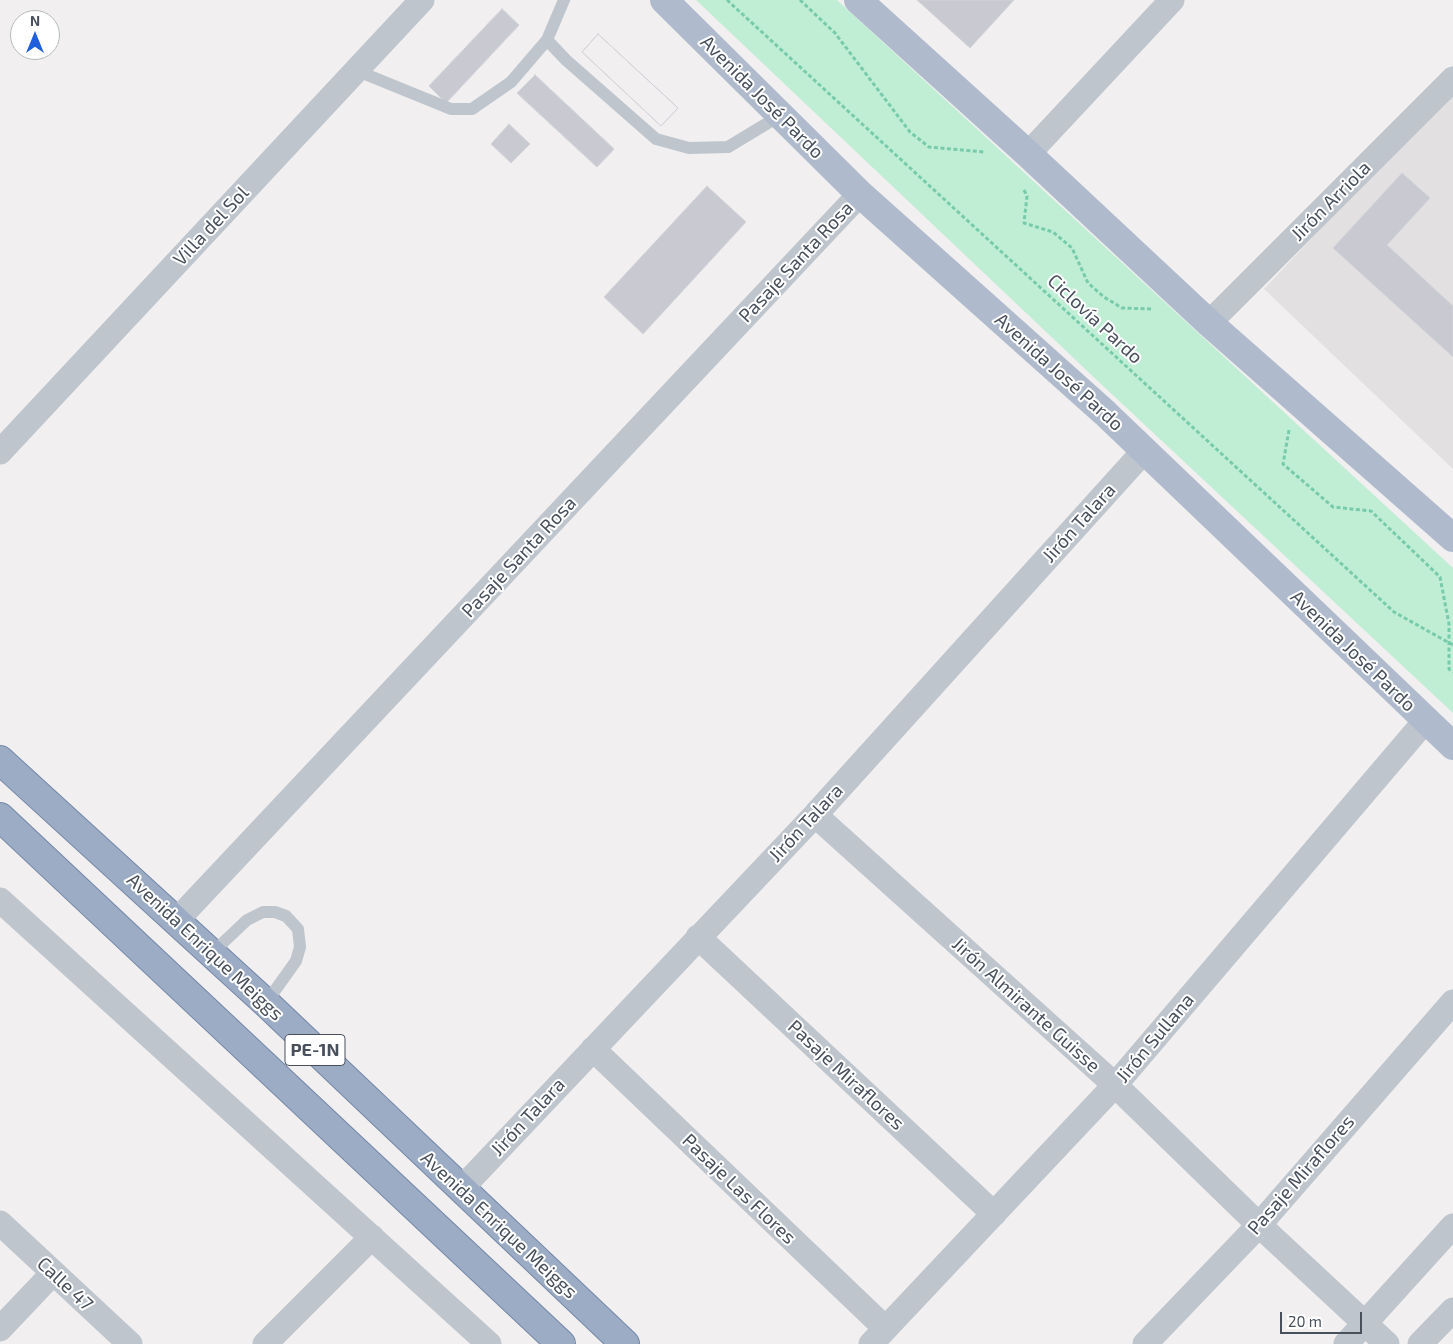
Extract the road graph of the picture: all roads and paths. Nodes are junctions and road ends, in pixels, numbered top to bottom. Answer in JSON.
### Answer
{"nodes":[{"id":1,"x":564,"y":0,"type":"edge"},
{"id":2,"x":664,"y":0,"type":"edge"},
{"id":3,"x":727,"y":0,"type":"edge"},
{"id":4,"x":800,"y":0,"type":"edge"},
{"id":5,"x":858,"y":0,"type":"edge"},
{"id":6,"x":1172,"y":0,"type":"edge"},
{"id":7,"x":418,"y":1,"type":"edge"},
{"id":8,"x":547,"y":40,"type":"junction"},
{"id":9,"x":356,"y":70,"type":"junction"},
{"id":10,"x":1453,"y":79,"type":"edge"},
{"id":11,"x":781,"y":115,"type":"junction"},
{"id":12,"x":1028,"y":154,"type":"junction"},
{"id":13,"x":992,"y":156,"type":"dead end"},
{"id":14,"x":1023,"y":189,"type":"dead end"},
{"id":15,"x":860,"y":194,"type":"junction"},
{"id":16,"x":1160,"y":310,"type":"dead end"},
{"id":17,"x":1209,"y":323,"type":"junction"},
{"id":18,"x":1282,"y":423,"type":"dead end"},
{"id":19,"x":1145,"y":450,"type":"junction"},
{"id":20,"x":0,"y":452,"type":"edge"},
{"id":21,"x":1453,"y":538,"type":"edge"},
{"id":22,"x":1451,"y":644,"type":"edge"},
{"id":23,"x":1453,"y":672,"type":"edge"},
{"id":24,"x":1426,"y":720,"type":"junction"},
{"id":25,"x":1453,"y":746,"type":"edge"},
{"id":26,"x":0,"y":760,"type":"edge"},
{"id":27,"x":815,"y":814,"type":"junction"},
{"id":28,"x":0,"y":817,"type":"edge"},
{"id":29,"x":0,"y":900,"type":"edge"},
{"id":30,"x":177,"y":920,"type":"junction"},
{"id":31,"x":698,"y":937,"type":"junction"},
{"id":32,"x":212,"y":953,"type":"junction"},
{"id":33,"x":1453,"y":1002,"type":"edge"},
{"id":34,"x":266,"y":1004,"type":"junction"},
{"id":35,"x":593,"y":1049,"type":"junction"},
{"id":36,"x":1115,"y":1085,"type":"junction"},
{"id":37,"x":461,"y":1189,"type":"junction"},
{"id":38,"x":994,"y":1214,"type":"junction"},
{"id":39,"x":0,"y":1223,"type":"edge"},
{"id":40,"x":1259,"y":1225,"type":"junction"},
{"id":41,"x":1453,"y":1226,"type":"edge"},
{"id":42,"x":372,"y":1237,"type":"junction"},
{"id":43,"x":53,"y":1274,"type":"junction"},
{"id":44,"x":1453,"y":1310,"type":"edge"},
{"id":45,"x":1365,"y":1324,"type":"junction"},
{"id":46,"x":0,"y":1329,"type":"edge"},
{"id":47,"x":878,"y":1336,"type":"edge"},
{"id":48,"x":130,"y":1344,"type":"edge"},
{"id":49,"x":265,"y":1344,"type":"edge"},
{"id":50,"x":489,"y":1344,"type":"edge"},
{"id":51,"x":561,"y":1344,"type":"edge"},
{"id":52,"x":625,"y":1344,"type":"edge"},
{"id":53,"x":1145,"y":1344,"type":"edge"},
{"id":54,"x":1346,"y":1344,"type":"edge"},
{"id":55,"x":1387,"y":1344,"type":"edge"},
{"id":56,"x":1420,"y":1344,"type":"edge"}],
"edges":[{"from":1,"to":8,"type":"lane"},
{"from":2,"to":11,"type":"main road","name":"Avenida José Pardo"},
{"from":3,"to":22,"type":"path","name":"Ciclovía Pardo"},
{"from":4,"to":13,"type":"path"},
{"from":5,"to":12,"type":"main road"},
{"from":6,"to":12,"type":"street"},
{"from":7,"to":9,"type":"street","name":"Villa del Sol"},
{"from":8,"to":9,"type":"lane"},
{"from":8,"to":11,"type":"lane"},
{"from":9,"to":20,"type":"street","name":"Villa del Sol"},
{"from":10,"to":17,"type":"street","name":"Jirón Arriola"},
{"from":11,"to":15,"type":"main road","name":"Avenida José Pardo"},
{"from":12,"to":17,"type":"main road"},
{"from":14,"to":16,"type":"path"},
{"from":15,"to":19,"type":"main road","name":"Avenida José Pardo"},
{"from":15,"to":30,"type":"street","name":"Pasaje Santa Rosa"},
{"from":17,"to":21,"type":"main road"},
{"from":18,"to":22,"type":"path"},
{"from":19,"to":24,"type":"main road","name":"Avenida José Pardo"},
{"from":19,"to":27,"type":"street","name":"Jirón Talara"},
{"from":22,"to":23,"type":"path"},
{"from":24,"to":25,"type":"main road","name":"Avenida José Pardo"},
{"from":24,"to":36,"type":"street","name":"Jirón Sullana"},
{"from":26,"to":30,"type":"highway","name":"Avenida Enrique Meiggs","number":"PE-1N"},
{"from":27,"to":31,"type":"street","name":"Jirón Talara"},
{"from":27,"to":36,"type":"street","name":"Jirón Almirante Guisse"},
{"from":28,"to":51,"type":"highway","number":"PE-1N"},
{"from":29,"to":42,"type":"street"},
{"from":30,"to":32,"type":"highway","name":"Avenida Enrique Meiggs","number":"PE-1N"},
{"from":31,"to":35,"type":"street","name":"Jirón Talara"},
{"from":31,"to":38,"type":"street","name":"Pasaje Miraflores"},
{"from":32,"to":34,"type":"highway","name":"Avenida Enrique Meiggs","number":"PE-1N"},
{"from":32,"to":34,"type":"lane"},
{"from":33,"to":40,"type":"street","name":"Pasaje Miraflores"},
{"from":34,"to":37,"type":"highway","name":"Avenida Enrique Meiggs","number":"PE-1N"},
{"from":35,"to":37,"type":"street","name":"Jirón Talara"},
{"from":35,"to":47,"type":"street","name":"Pasaje Las Flores"},
{"from":36,"to":38,"type":"street","name":"Jirón Sullana"},
{"from":36,"to":40,"type":"street","name":"Jirón Almirante Guisse"},
{"from":37,"to":52,"type":"highway","name":"Avenida Enrique Meiggs","number":"PE-1N"},
{"from":38,"to":47,"type":"street","name":"Jirón Sullana"},
{"from":39,"to":43,"type":"street","name":"Calle 47"},
{"from":40,"to":45,"type":"street","name":"Jirón Almirante Guisse"},
{"from":40,"to":53,"type":"street","name":"Pasaje Miraflores"},
{"from":41,"to":45,"type":"street"},
{"from":42,"to":49,"type":"street"},
{"from":42,"to":50,"type":"street"},
{"from":43,"to":46,"type":"street"},
{"from":43,"to":48,"type":"street","name":"Calle 47"},
{"from":44,"to":56,"type":"street"},
{"from":45,"to":54,"type":"street"},
{"from":45,"to":55,"type":"street","name":"Jirón Almirante Guisse"}]}
